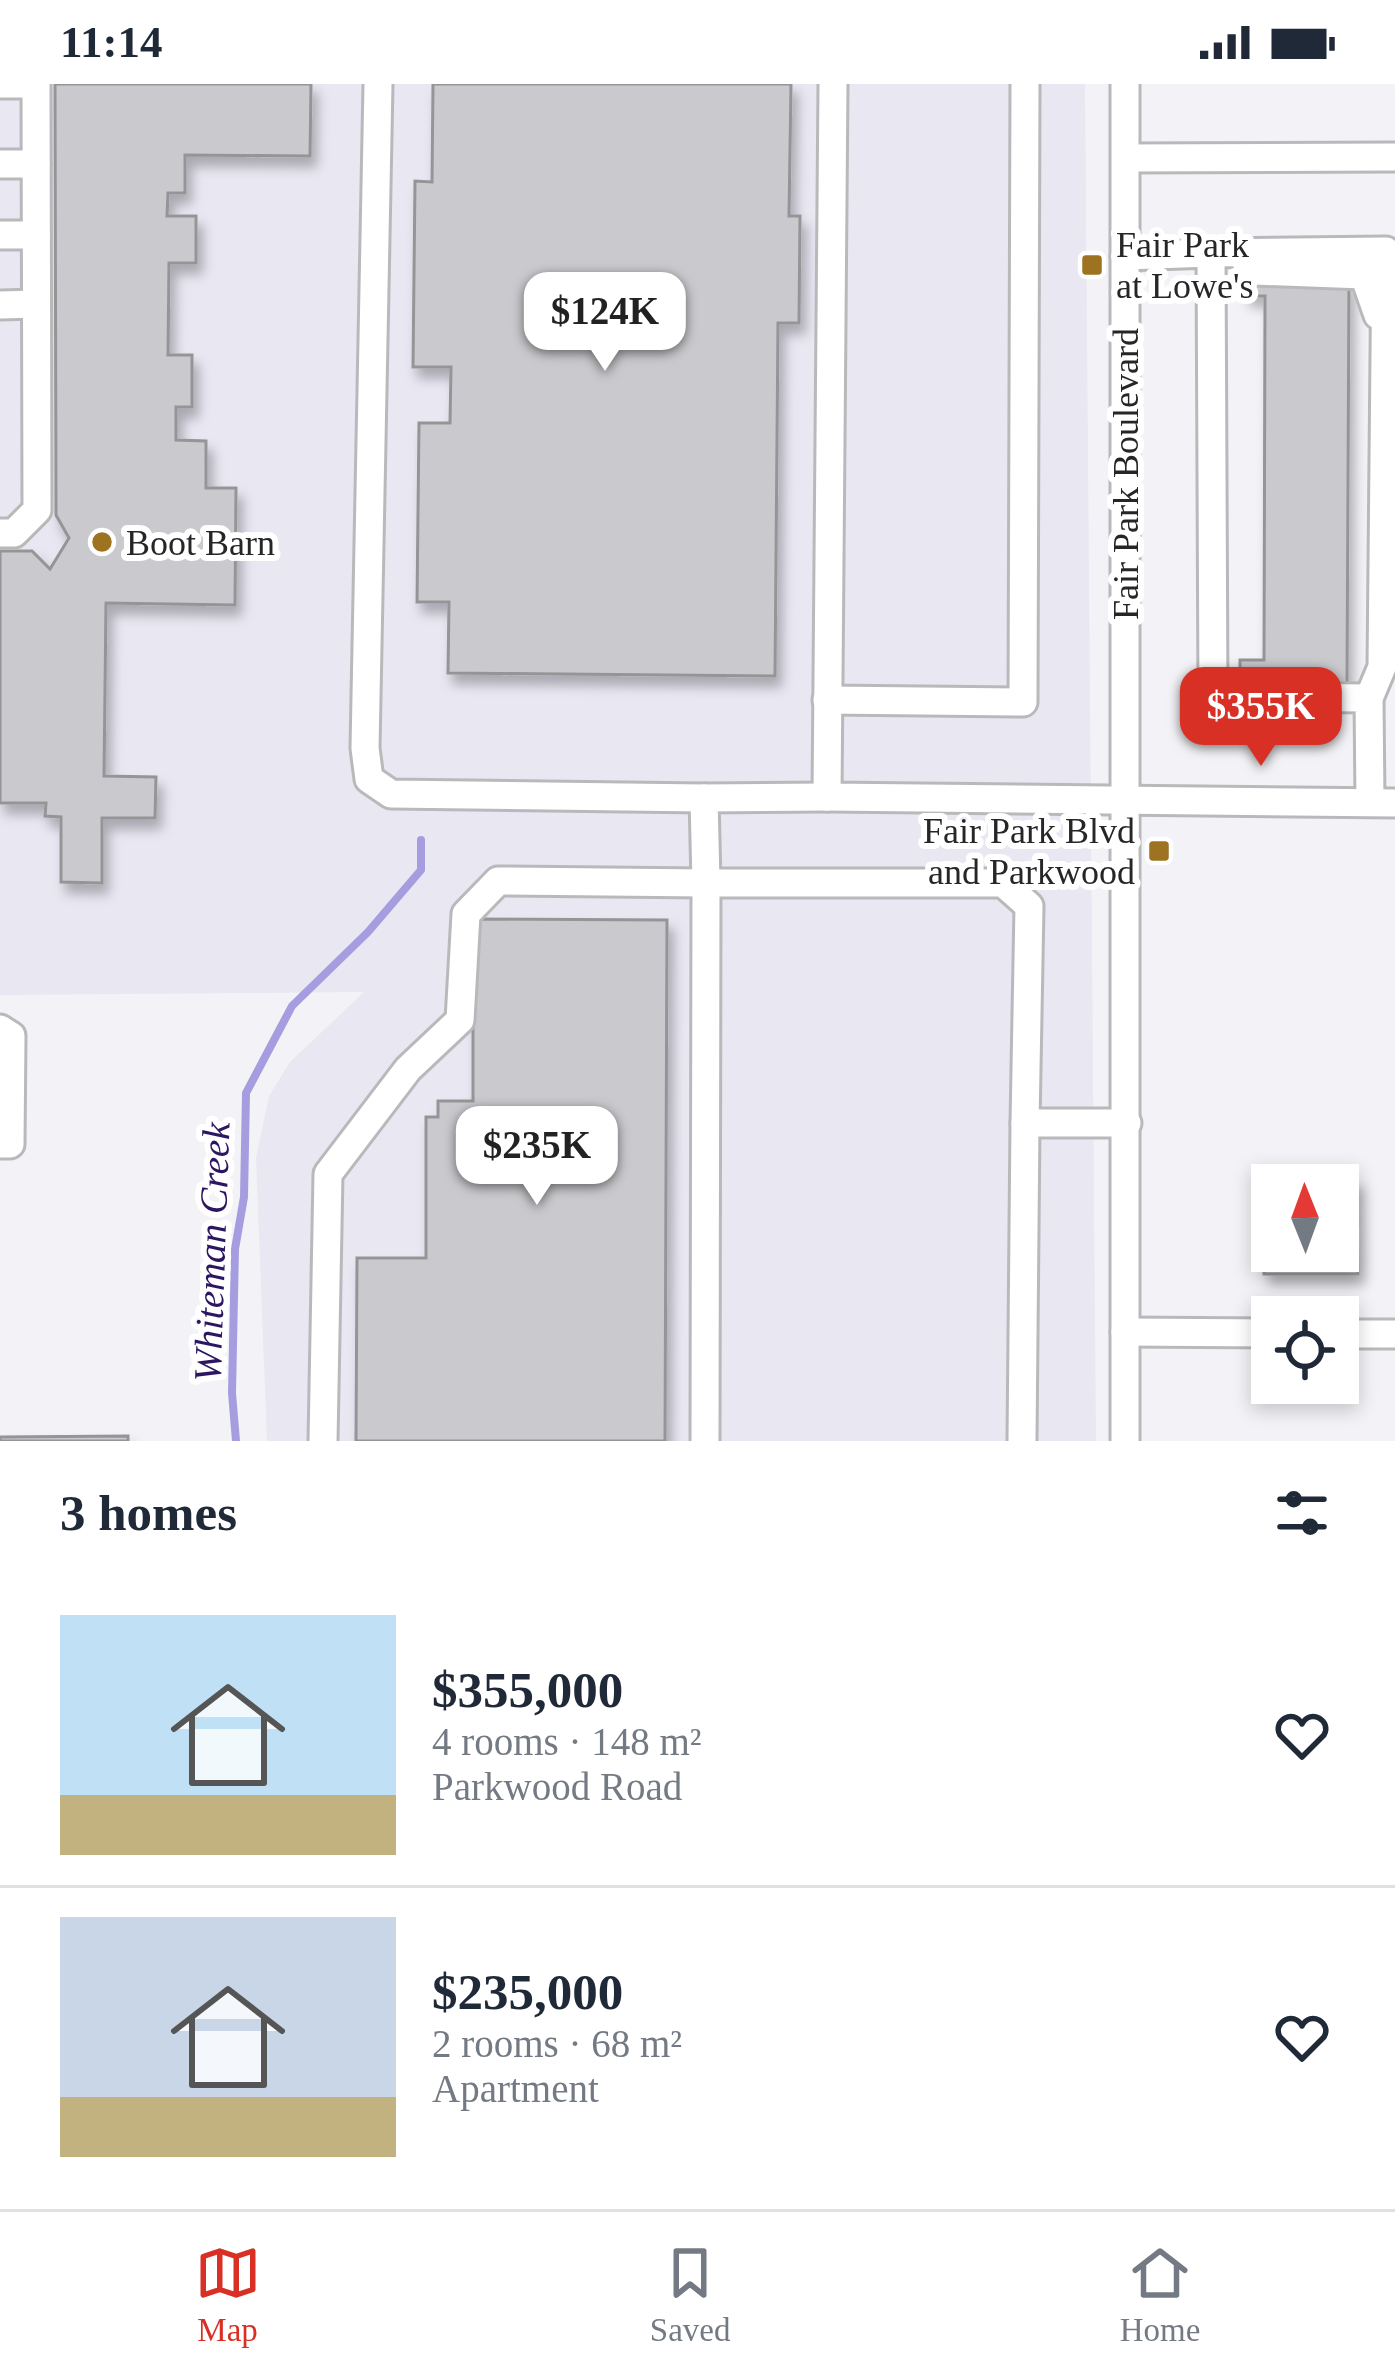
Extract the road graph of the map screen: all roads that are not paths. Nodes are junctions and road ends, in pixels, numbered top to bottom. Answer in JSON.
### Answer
{"nodes":[{"id":1,"x":35,"y":84,"type":"edge"},
{"id":2,"x":378,"y":84,"type":"edge"},
{"id":3,"x":833,"y":84,"type":"edge"},
{"id":4,"x":1025,"y":84,"type":"edge"},
{"id":5,"x":1125,"y":84,"type":"edge"},
{"id":6,"x":0,"y":85,"type":"edge"},
{"id":7,"x":1395,"y":157,"type":"edge"},
{"id":8,"x":1126,"y":158,"type":"junction"},
{"id":9,"x":0,"y":164,"type":"edge"},
{"id":10,"x":36,"y":164,"type":"junction"},
{"id":11,"x":0,"y":235,"type":"edge"},
{"id":12,"x":36,"y":235,"type":"junction"},
{"id":13,"x":1224,"y":253,"type":"junction"},
{"id":14,"x":1125,"y":256,"type":"junction"},
{"id":15,"x":36,"y":304,"type":"junction"},
{"id":16,"x":0,"y":305,"type":"edge"},
{"id":17,"x":0,"y":533,"type":"edge"},
{"id":18,"x":1369,"y":698,"type":"junction"},
{"id":19,"x":827,"y":700,"type":"junction"},
{"id":20,"x":826,"y":796,"type":"junction"},
{"id":21,"x":704,"y":798,"type":"junction"},
{"id":22,"x":1126,"y":800,"type":"junction"},
{"id":23,"x":1382,"y":802,"type":"edge"},
{"id":24,"x":706,"y":883,"type":"junction"},
{"id":25,"x":0,"y":1029,"type":"edge"},
{"id":26,"x":1025,"y":1123,"type":"junction"},
{"id":27,"x":1127,"y":1123,"type":"junction"},
{"id":28,"x":0,"y":1144,"type":"edge"},
{"id":29,"x":1125,"y":1332,"type":"junction"},
{"id":30,"x":1251,"y":1333,"type":"edge"},
{"id":31,"x":1359,"y":1334,"type":"edge"},
{"id":32,"x":1395,"y":1334,"type":"edge"},
{"id":33,"x":323,"y":1441,"type":"edge"},
{"id":34,"x":705,"y":1441,"type":"edge"},
{"id":35,"x":1022,"y":1441,"type":"edge"},
{"id":36,"x":1124,"y":1441,"type":"edge"}],
"edges":[{"from":1,"to":6,"type":"street"},
{"from":1,"to":10,"type":"street"},
{"from":2,"to":21,"type":"street"},
{"from":3,"to":19,"type":"street"},
{"from":4,"to":19,"type":"street"},
{"from":5,"to":8,"type":"street","name":"Fair Park Boulevard"},
{"from":7,"to":8,"type":"street"},
{"from":8,"to":14,"type":"street","name":"Fair Park Boulevard"},
{"from":9,"to":10,"type":"street"},
{"from":10,"to":12,"type":"street"},
{"from":11,"to":12,"type":"street"},
{"from":12,"to":15,"type":"street"},
{"from":13,"to":14,"type":"street"},
{"from":13,"to":18,"type":"street"},
{"from":13,"to":18,"type":"street"},
{"from":14,"to":22,"type":"street","name":"Fair Park Boulevard"},
{"from":15,"to":16,"type":"street"},
{"from":15,"to":17,"type":"street"},
{"from":18,"to":23,"type":"street"},
{"from":19,"to":20,"type":"street"},
{"from":20,"to":21,"type":"street"},
{"from":20,"to":22,"type":"street"},
{"from":21,"to":24,"type":"street"},
{"from":22,"to":23,"type":"street"},
{"from":22,"to":27,"type":"street","name":"Fair Park Boulevard"},
{"from":24,"to":26,"type":"street"},
{"from":24,"to":33,"type":"street"},
{"from":24,"to":34,"type":"street"},
{"from":25,"to":28,"type":"street"},
{"from":26,"to":27,"type":"street"},
{"from":26,"to":35,"type":"street"},
{"from":27,"to":29,"type":"street","name":"Fair Park Boulevard"},
{"from":29,"to":30,"type":"street"},
{"from":29,"to":36,"type":"street","name":"Fair Park Boulevard"},
{"from":31,"to":32,"type":"street"}]}
